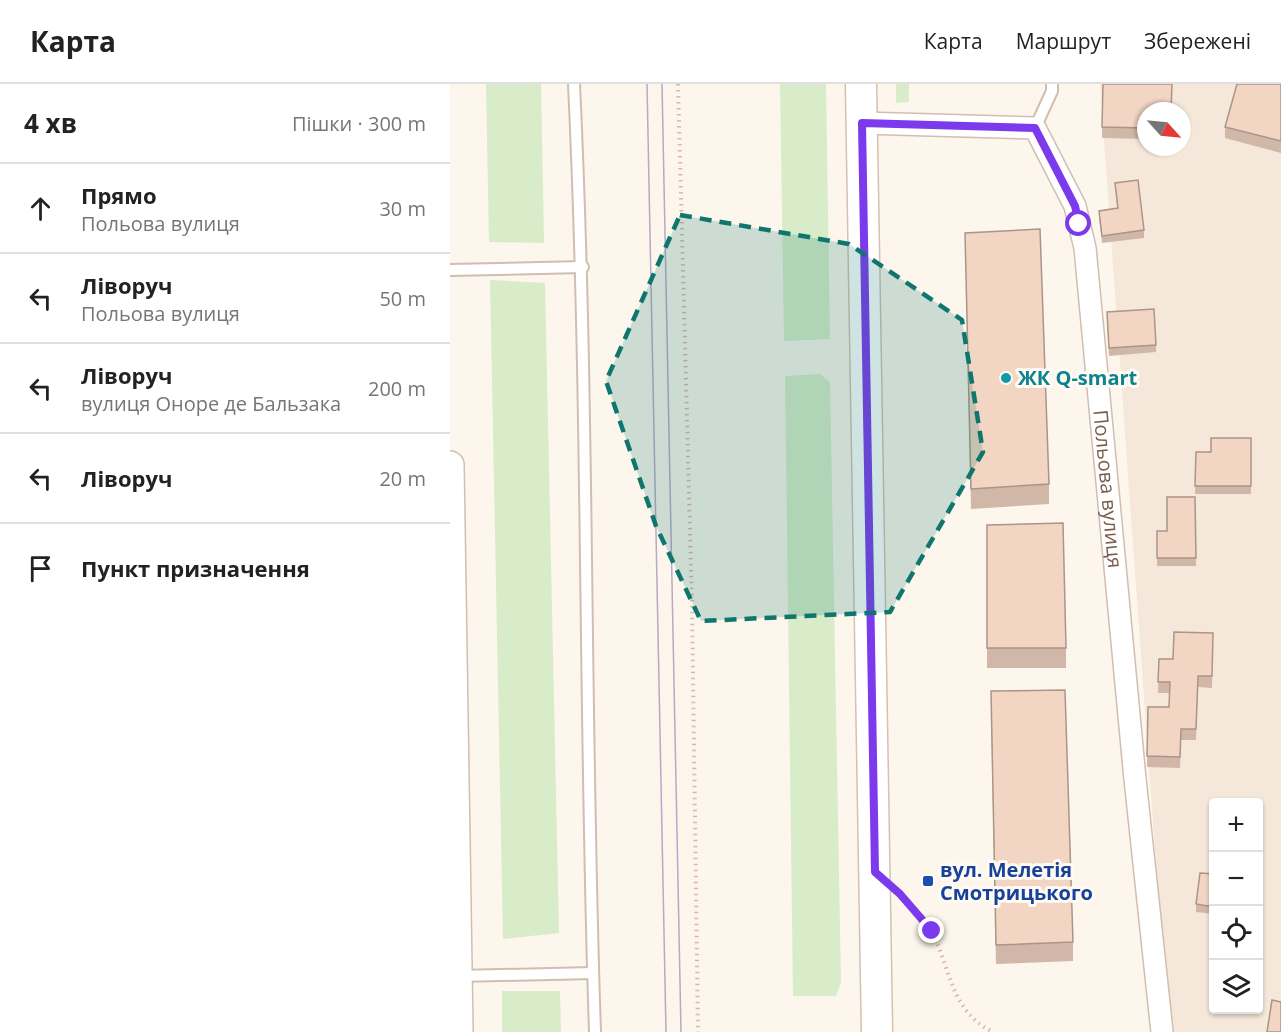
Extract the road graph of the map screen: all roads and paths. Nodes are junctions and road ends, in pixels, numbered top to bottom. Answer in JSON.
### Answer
{"nodes":[{"id":1,"x":574,"y":84,"type":"edge"},
{"id":2,"x":678,"y":84,"type":"edge"},
{"id":3,"x":861,"y":84,"type":"edge"},
{"id":4,"x":1052,"y":84,"type":"edge"},
{"id":5,"x":862,"y":123,"type":"junction"},
{"id":6,"x":1035,"y":128,"type":"junction"},
{"id":7,"x":583,"y":267,"type":"junction"},
{"id":8,"x":450,"y":270,"type":"edge"},
{"id":9,"x":450,"y":465,"type":"edge"},
{"id":10,"x":875,"y":872,"type":"junction"},
{"id":11,"x":454,"y":915,"type":"edge"},
{"id":12,"x":593,"y":973,"type":"junction"},
{"id":13,"x":458,"y":976,"type":"junction"},
{"id":14,"x":459,"y":1032,"type":"edge"},
{"id":15,"x":595,"y":1032,"type":"edge"},
{"id":16,"x":698,"y":1032,"type":"edge"},
{"id":17,"x":878,"y":1032,"type":"edge"},
{"id":18,"x":993,"y":1032,"type":"edge"},
{"id":19,"x":1162,"y":1032,"type":"edge"}],
"edges":[{"from":1,"to":7,"type":"lane"},
{"from":2,"to":16,"type":"path"},
{"from":3,"to":5,"type":"main road"},
{"from":4,"to":6,"type":"lane"},
{"from":5,"to":6,"type":"street"},
{"from":5,"to":10,"type":"main road"},
{"from":6,"to":19,"type":"street","name":"Польова вулиця"},
{"from":7,"to":8,"type":"lane"},
{"from":7,"to":12,"type":"lane"},
{"from":9,"to":11,"type":"street"},
{"from":10,"to":17,"type":"main road"},
{"from":10,"to":18,"type":"path"},
{"from":11,"to":13,"type":"street"},
{"from":12,"to":13,"type":"lane"},
{"from":12,"to":15,"type":"lane"},
{"from":13,"to":14,"type":"street"}]}
